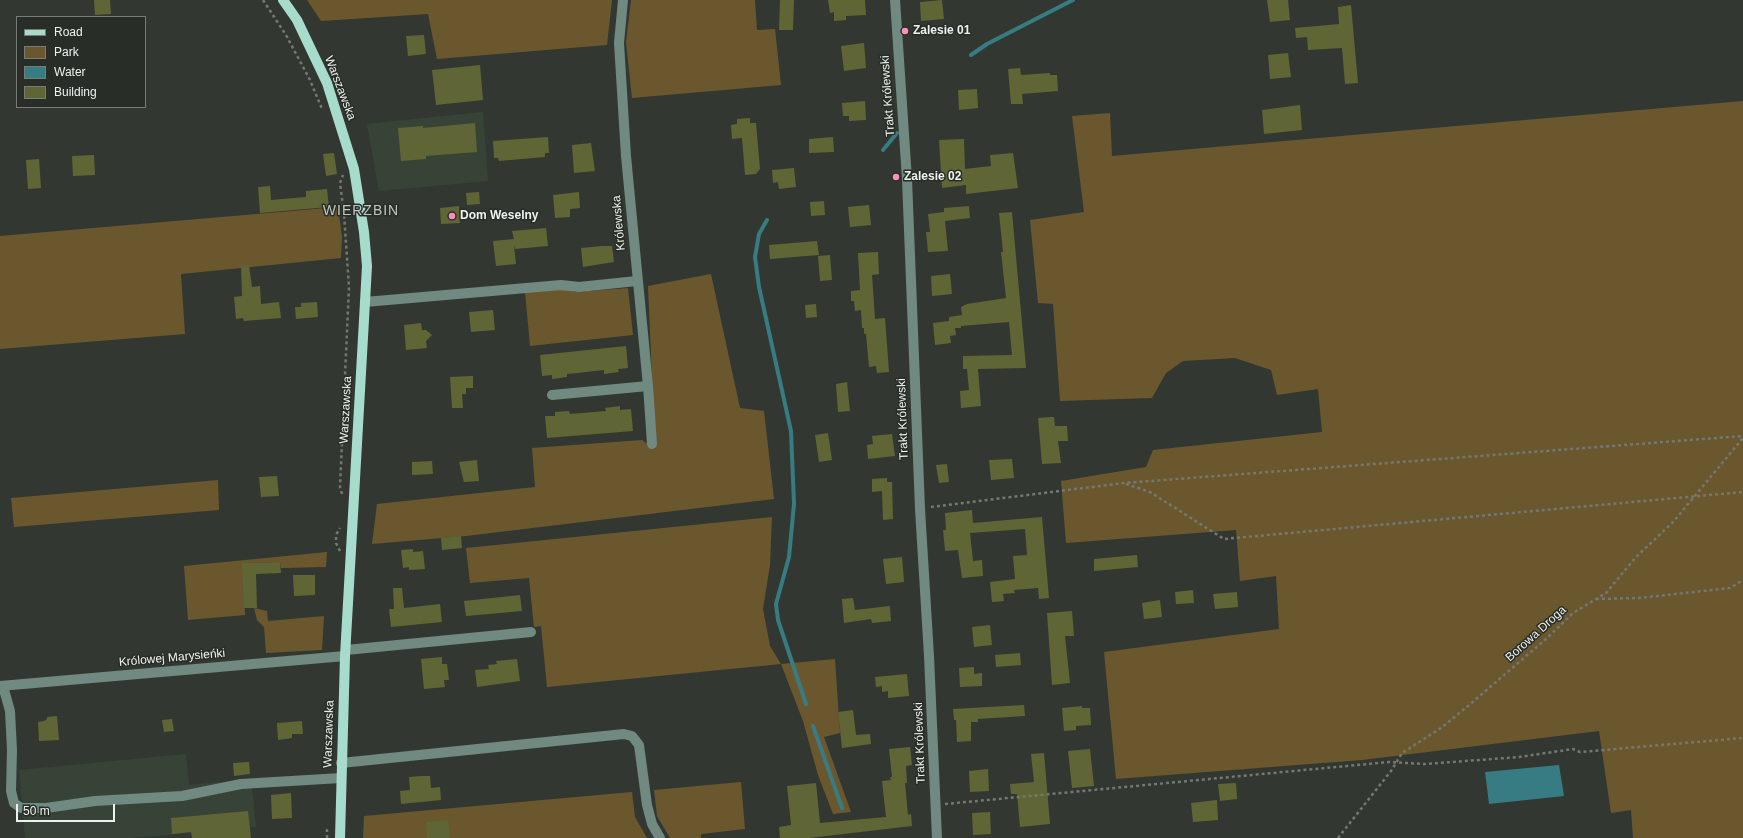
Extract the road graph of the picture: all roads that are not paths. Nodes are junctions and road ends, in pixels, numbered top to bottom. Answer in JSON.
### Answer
{"nodes":[{"id":1,"x":283,"y":0,"type":"edge"},
{"id":2,"x":623,"y":0,"type":"edge"},
{"id":3,"x":895,"y":0,"type":"edge"},
{"id":4,"x":637,"y":281,"type":"junction"},
{"id":5,"x":365,"y":302,"type":"junction"},
{"id":6,"x":648,"y":386,"type":"junction"},
{"id":7,"x":552,"y":395,"type":"dead end"},
{"id":8,"x":652,"y":444,"type":"dead end"},
{"id":9,"x":531,"y":632,"type":"dead end"},
{"id":10,"x":346,"y":653,"type":"junction"},
{"id":11,"x":2,"y":686,"type":"edge"},
{"id":12,"x":341,"y":763,"type":"junction"},
{"id":13,"x":341,"y":778,"type":"junction"},
{"id":14,"x":340,"y":838,"type":"edge"},
{"id":15,"x":660,"y":838,"type":"edge"},
{"id":16,"x":937,"y":838,"type":"edge"}],
"edges":[{"from":1,"to":5,"type":"main road","name":"Warszawska"},
{"from":2,"to":4,"type":"street","name":"Królewska"},
{"from":3,"to":16,"type":"street","name":"Trakt Królewski"},
{"from":4,"to":5,"type":"street"},
{"from":4,"to":6,"type":"street","name":"Królewska"},
{"from":5,"to":10,"type":"main road","name":"Warszawska"},
{"from":6,"to":7,"type":"street"},
{"from":6,"to":8,"type":"street","name":"Królewska"},
{"from":9,"to":10,"type":"street","name":"Królowej Marysieńki"},
{"from":10,"to":11,"type":"street","name":"Królowej Marysieńki"},
{"from":10,"to":12,"type":"main road","name":"Warszawska"},
{"from":11,"to":13,"type":"street"},
{"from":12,"to":13,"type":"main road","name":"Warszawska"},
{"from":12,"to":15,"type":"street"},
{"from":13,"to":14,"type":"main road","name":"Warszawska"}]}
